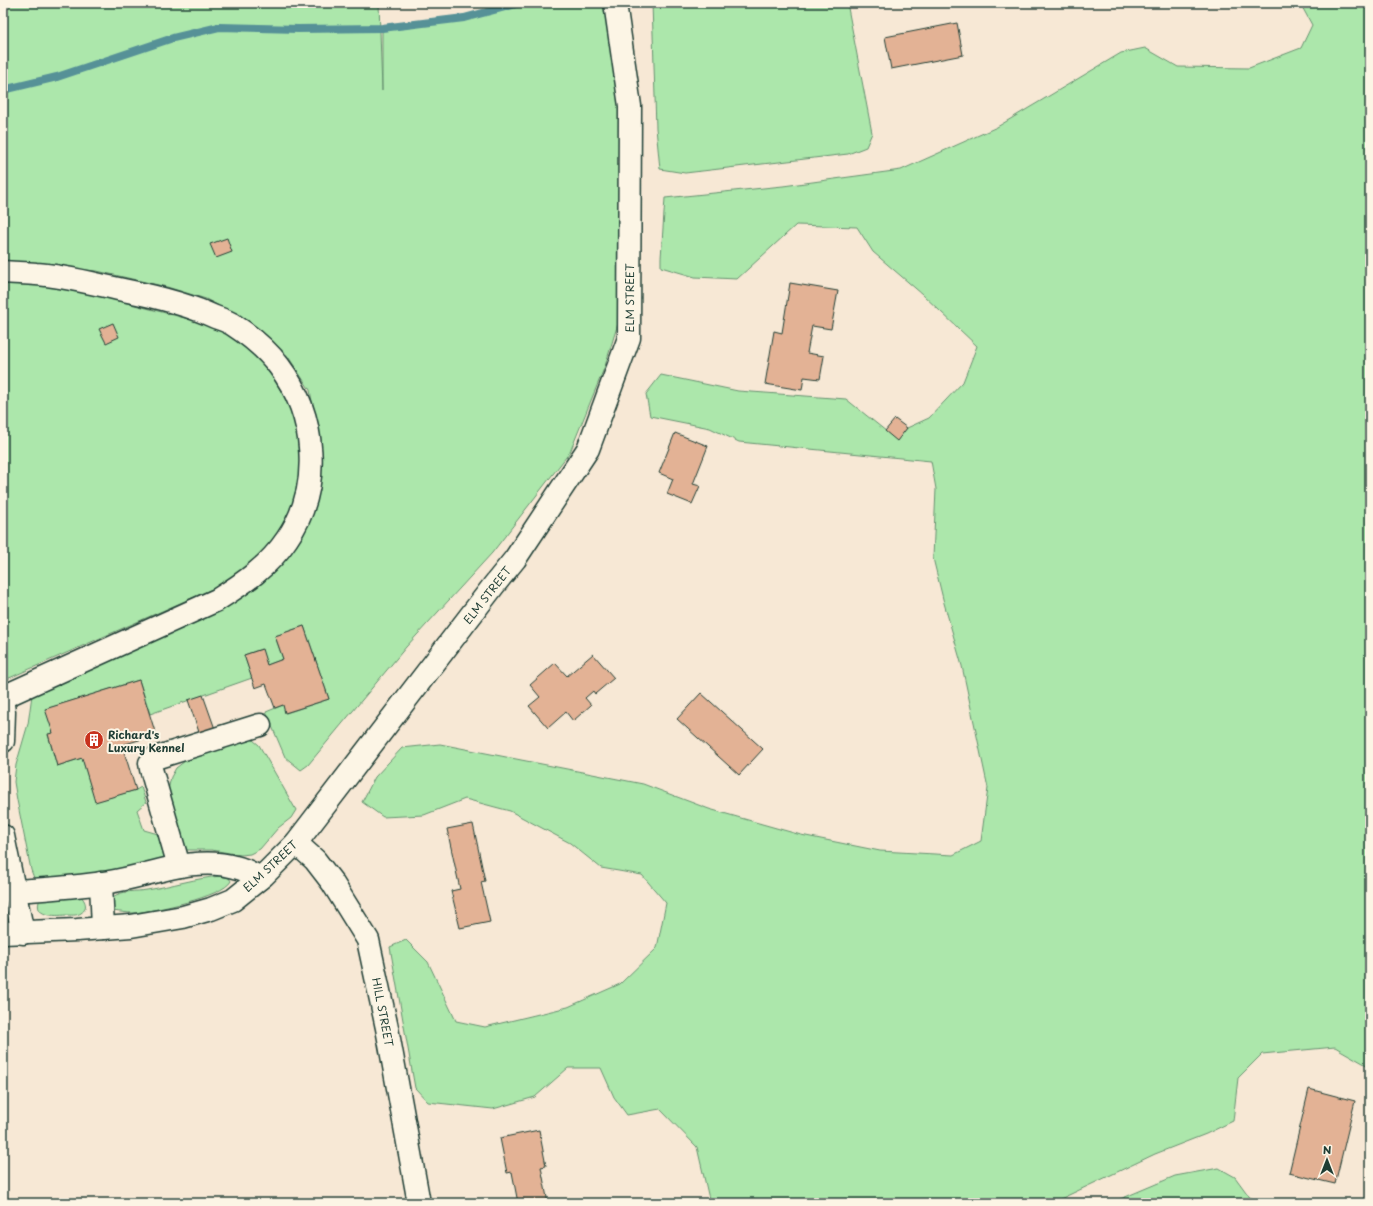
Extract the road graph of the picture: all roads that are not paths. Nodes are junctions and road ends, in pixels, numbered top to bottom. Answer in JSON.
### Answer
{"nodes":[{"id":1,"x":615,"y":3,"type":"edge"},
{"id":2,"x":3,"y":272,"type":"edge"},
{"id":3,"x":3,"y":697,"type":"edge"},
{"id":4,"x":3,"y":705,"type":"edge"},
{"id":5,"x":260,"y":725,"type":"dead end"},
{"id":6,"x":3,"y":741,"type":"edge"},
{"id":7,"x":3,"y":836,"type":"edge"},
{"id":8,"x":296,"y":843,"type":"junction"},
{"id":9,"x":179,"y":866,"type":"junction"},
{"id":10,"x":260,"y":878,"type":"junction"},
{"id":11,"x":101,"y":883,"type":"junction"},
{"id":12,"x":14,"y":892,"type":"junction"},
{"id":13,"x":103,"y":928,"type":"junction"},
{"id":14,"x":13,"y":933,"type":"edge"},
{"id":15,"x":419,"y":1203,"type":"edge"}],
"edges":[{"from":1,"to":8,"type":"street","name":"ELM STREET"},
{"from":2,"to":3,"type":"street"},
{"from":4,"to":6,"type":"street"},
{"from":5,"to":9,"type":"street"},
{"from":7,"to":12,"type":"street"},
{"from":8,"to":10,"type":"street","name":"ELM STREET"},
{"from":8,"to":15,"type":"street","name":"HILL STREET"},
{"from":9,"to":10,"type":"street"},
{"from":9,"to":11,"type":"street"},
{"from":10,"to":13,"type":"street","name":"ELM STREET"},
{"from":11,"to":12,"type":"street"},
{"from":11,"to":13,"type":"street"},
{"from":12,"to":14,"type":"street"},
{"from":13,"to":14,"type":"street","name":"ELM STREET"}]}
